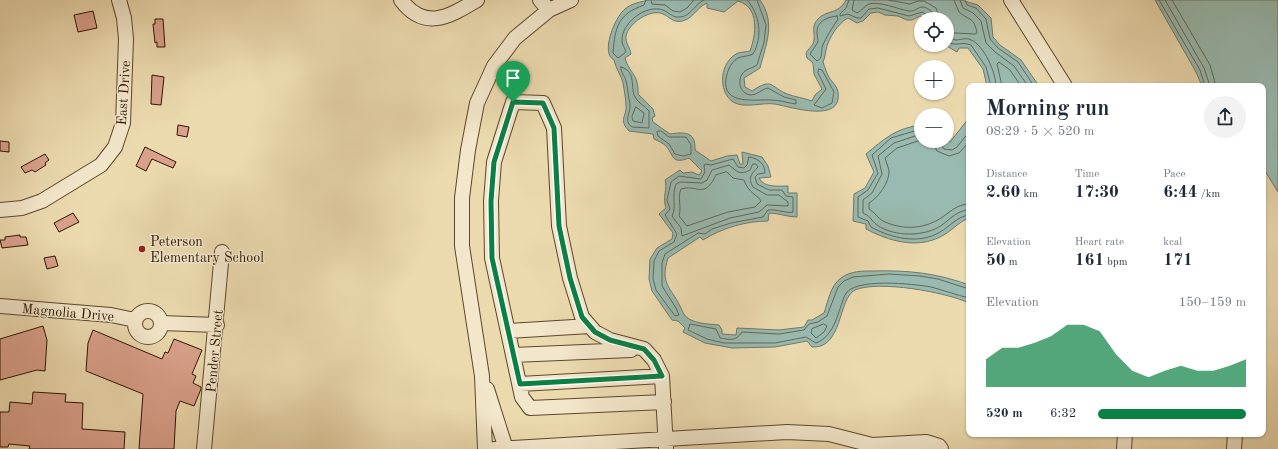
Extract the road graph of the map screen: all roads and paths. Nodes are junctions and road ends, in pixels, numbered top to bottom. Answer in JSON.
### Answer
{"nodes":[{"id":1,"x":119,"y":0,"type":"edge"},
{"id":2,"x":400,"y":0,"type":"edge"},
{"id":3,"x":477,"y":0,"type":"edge"},
{"id":4,"x":571,"y":0,"type":"edge"},
{"id":5,"x":1010,"y":0,"type":"edge"},
{"id":6,"x":545,"y":5,"type":"edge"},
{"id":7,"x":1063,"y":83,"type":"edge"},
{"id":8,"x":0,"y":210,"type":"edge"},
{"id":9,"x":222,"y":252,"type":"dead end"},
{"id":10,"x":0,"y":306,"type":"edge"},
{"id":11,"x":135,"y":320,"type":"junction"},
{"id":12,"x":161,"y":323,"type":"junction"},
{"id":13,"x":217,"y":325,"type":"junction"},
{"id":14,"x":590,"y":326,"type":"junction"},
{"id":15,"x":508,"y":331,"type":"junction"},
{"id":16,"x":644,"y":349,"type":"junction"},
{"id":17,"x":513,"y":355,"type":"junction"},
{"id":18,"x":482,"y":376,"type":"junction"},
{"id":19,"x":662,"y":376,"type":"junction"},
{"id":20,"x":520,"y":384,"type":"junction"},
{"id":21,"x":664,"y":402,"type":"junction"},
{"id":22,"x":1125,"y":437,"type":"edge"},
{"id":23,"x":1235,"y":437,"type":"edge"},
{"id":24,"x":666,"y":444,"type":"edge"},
{"id":25,"x":204,"y":449,"type":"edge"},
{"id":26,"x":485,"y":449,"type":"edge"},
{"id":27,"x":502,"y":449,"type":"edge"},
{"id":28,"x":941,"y":449,"type":"edge"},
{"id":29,"x":1124,"y":449,"type":"edge"},
{"id":30,"x":1234,"y":449,"type":"edge"}],
"edges":[{"from":1,"to":8,"type":"street","name":"East Drive"},
{"from":2,"to":3,"type":"street"},
{"from":4,"to":6,"type":"street"},
{"from":5,"to":7,"type":"street"},
{"from":6,"to":18,"type":"street"},
{"from":9,"to":13,"type":"street","name":"Pender Street"},
{"from":10,"to":11,"type":"street","name":"Magnolia Drive"},
{"from":11,"to":12,"type":"street"},
{"from":11,"to":12,"type":"street","name":"Magnolia Drive"},
{"from":12,"to":13,"type":"street"},
{"from":13,"to":25,"type":"street","name":"Pender Street"},
{"from":14,"to":15,"type":"street"},
{"from":14,"to":15,"type":"street"},
{"from":14,"to":16,"type":"street"},
{"from":15,"to":17,"type":"street"},
{"from":16,"to":17,"type":"street"},
{"from":16,"to":19,"type":"street"},
{"from":17,"to":20,"type":"street"},
{"from":18,"to":26,"type":"street"},
{"from":18,"to":27,"type":"street"},
{"from":19,"to":20,"type":"street"},
{"from":19,"to":21,"type":"street"},
{"from":20,"to":21,"type":"street"},
{"from":21,"to":24,"type":"street"},
{"from":22,"to":29,"type":"street"},
{"from":23,"to":30,"type":"street"},
{"from":24,"to":27,"type":"street"},
{"from":24,"to":28,"type":"street"}]}
